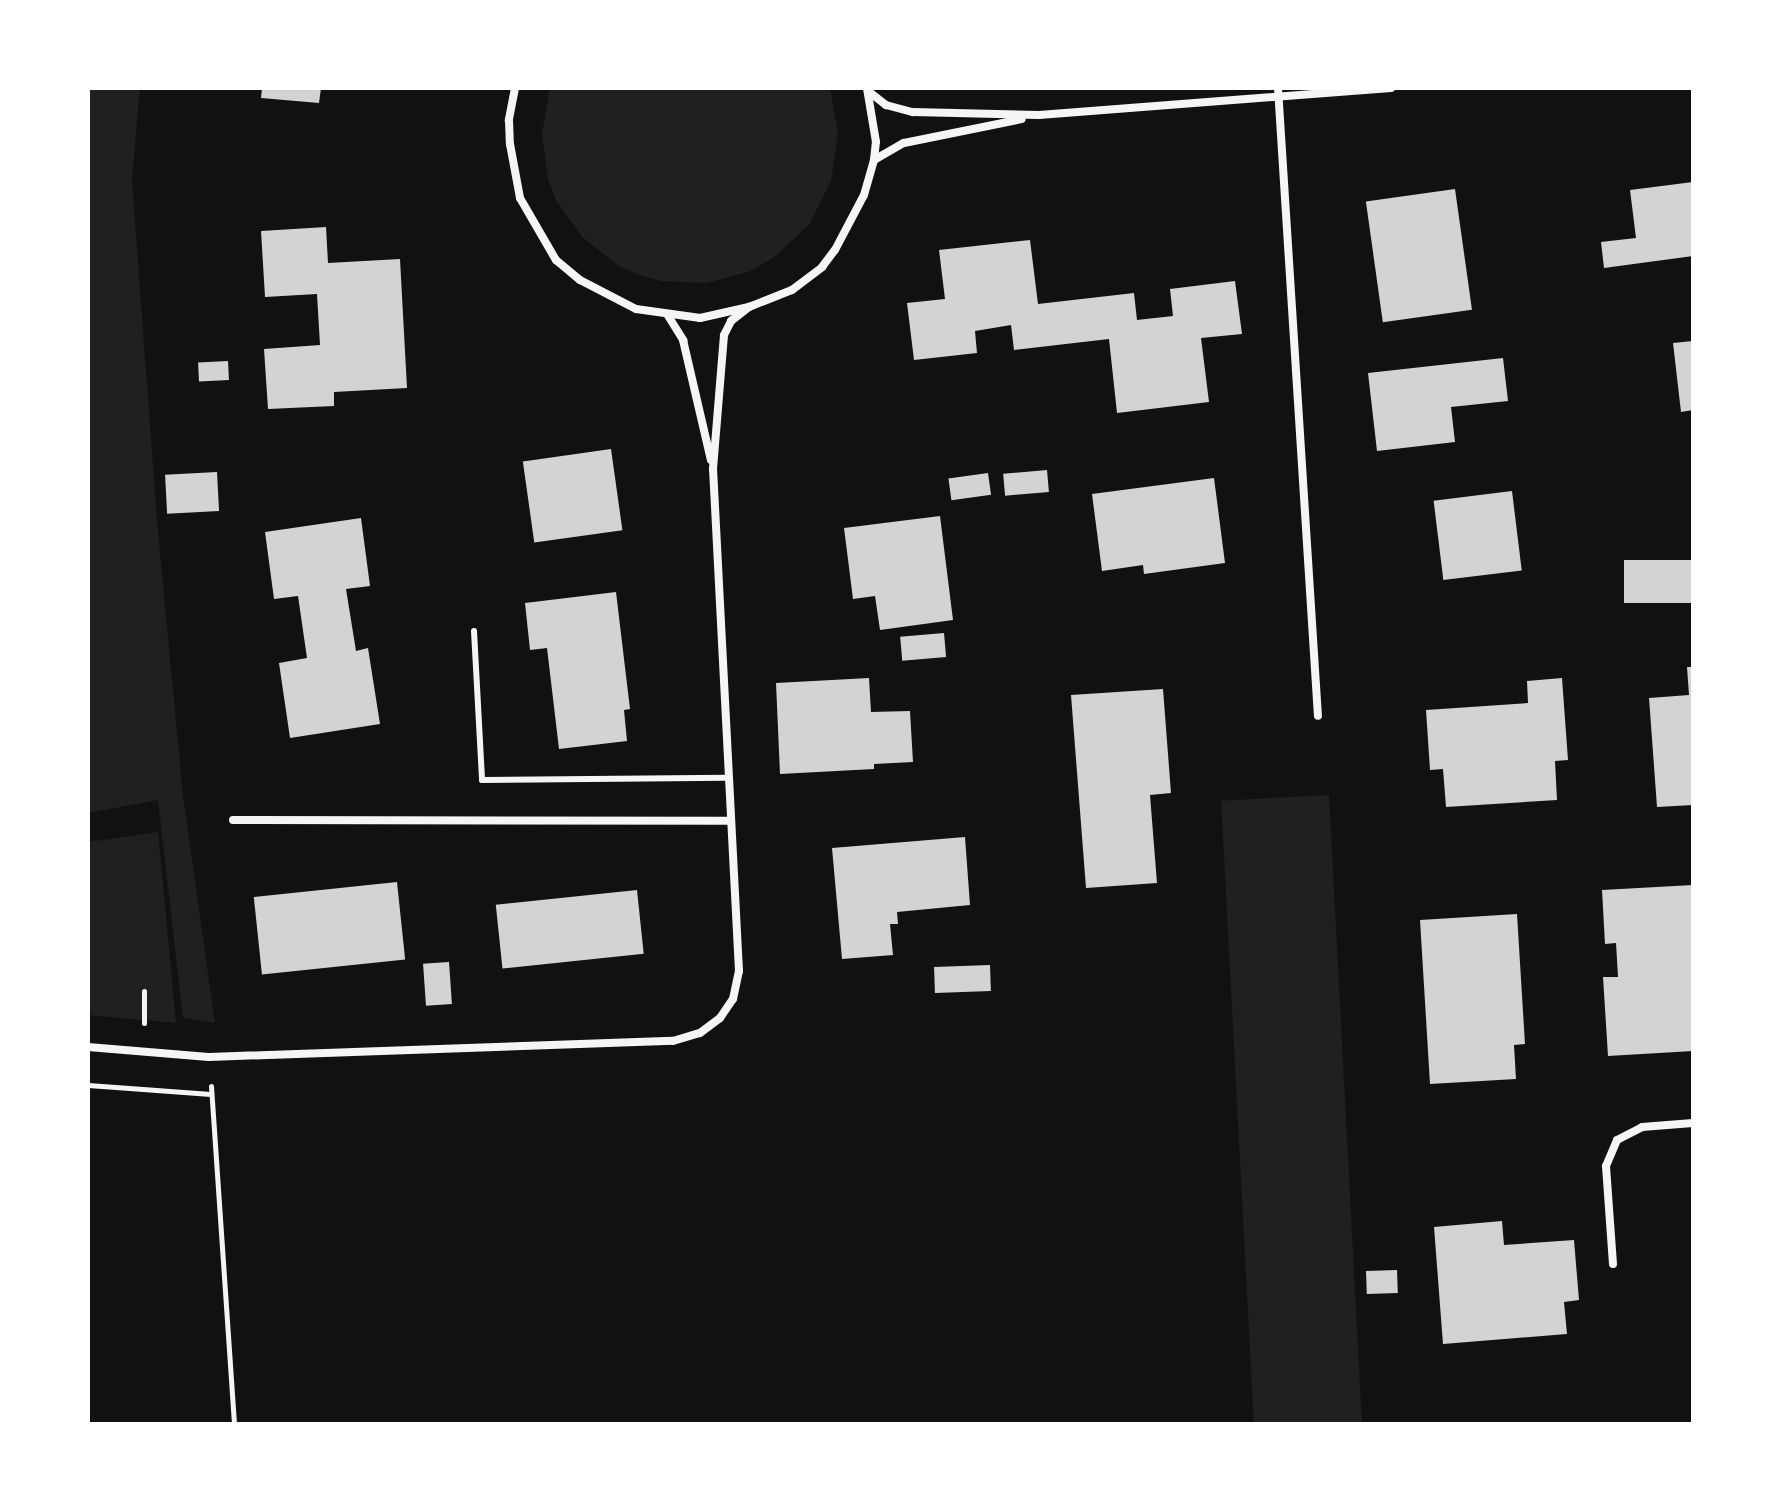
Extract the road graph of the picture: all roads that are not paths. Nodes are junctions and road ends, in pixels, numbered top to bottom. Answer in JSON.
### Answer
{"nodes":[{"id":1,"x":515,"y":88,"type":"edge"},
{"id":2,"x":1391,"y":88,"type":"edge"},
{"id":3,"x":867,"y":89,"type":"edge"},
{"id":4,"x":1278,"y":92,"type":"edge"},
{"id":5,"x":1039,"y":115,"type":"junction"},
{"id":6,"x":874,"y":160,"type":"junction"},
{"id":7,"x":749,"y":307,"type":"junction"},
{"id":8,"x":667,"y":314,"type":"junction"},
{"id":9,"x":713,"y":469,"type":"junction"},
{"id":10,"x":474,"y":631,"type":"dead end"},
{"id":11,"x":1318,"y":716,"type":"dead end"},
{"id":12,"x":727,"y":778,"type":"junction"},
{"id":13,"x":233,"y":820,"type":"dead end"},
{"id":14,"x":730,"y":821,"type":"junction"},
{"id":15,"x":88,"y":1047,"type":"edge"},
{"id":16,"x":1693,"y":1123,"type":"edge"},
{"id":17,"x":1613,"y":1264,"type":"dead end"}],
"edges":[{"from":1,"to":8,"type":"street"},
{"from":2,"to":4,"type":"street"},
{"from":3,"to":5,"type":"street"},
{"from":3,"to":6,"type":"street"},
{"from":4,"to":5,"type":"street"},
{"from":4,"to":11,"type":"street"},
{"from":5,"to":6,"type":"street"},
{"from":6,"to":7,"type":"street"},
{"from":7,"to":8,"type":"street"},
{"from":7,"to":9,"type":"street"},
{"from":8,"to":9,"type":"street"},
{"from":9,"to":12,"type":"street"},
{"from":10,"to":12,"type":"lane"},
{"from":12,"to":14,"type":"street"},
{"from":13,"to":14,"type":"street"},
{"from":14,"to":15,"type":"street"},
{"from":16,"to":17,"type":"street"}]}
